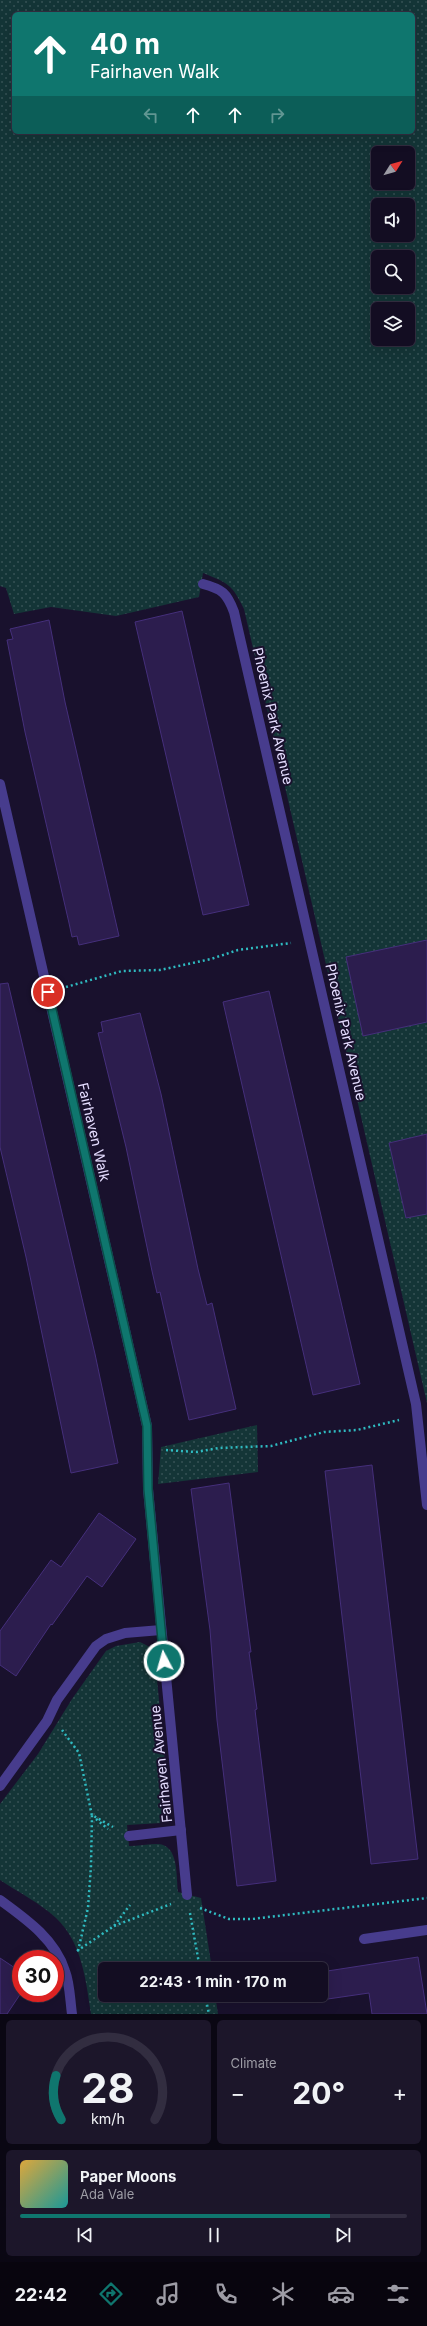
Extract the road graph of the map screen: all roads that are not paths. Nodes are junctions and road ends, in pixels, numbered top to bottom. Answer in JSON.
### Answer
{"nodes":[{"id":1,"x":203,"y":584,"type":"dead end"},
{"id":2,"x":0,"y":784,"type":"edge"},
{"id":3,"x":148,"y":1489,"type":"joint"},
{"id":4,"x":427,"y":1505,"type":"edge"},
{"id":5,"x":162,"y":1630,"type":"junction"},
{"id":6,"x":0,"y":1786,"type":"edge"},
{"id":7,"x":181,"y":1830,"type":"junction"},
{"id":8,"x":129,"y":1836,"type":"road end"},
{"id":9,"x":187,"y":1898,"type":"road end"},
{"id":10,"x":0,"y":1900,"type":"edge"},
{"id":11,"x":427,"y":1930,"type":"edge"},
{"id":12,"x":364,"y":1939,"type":"dead end"},
{"id":13,"x":72,"y":2014,"type":"edge"}],
"edges":[{"from":1,"to":4,"type":"street","name":"Phoenix Park Avenue"},
{"from":2,"to":3,"type":"street","name":"Fairhaven Walk"},
{"from":3,"to":5,"type":"street","name":"Fairhaven Avenue"},
{"from":5,"to":6,"type":"street"},
{"from":5,"to":7,"type":"street","name":"Fairhaven Avenue"},
{"from":7,"to":8,"type":"street"},
{"from":7,"to":9,"type":"street","name":"Fairhaven Avenue"},
{"from":10,"to":13,"type":"street"},
{"from":11,"to":12,"type":"street"}]}
